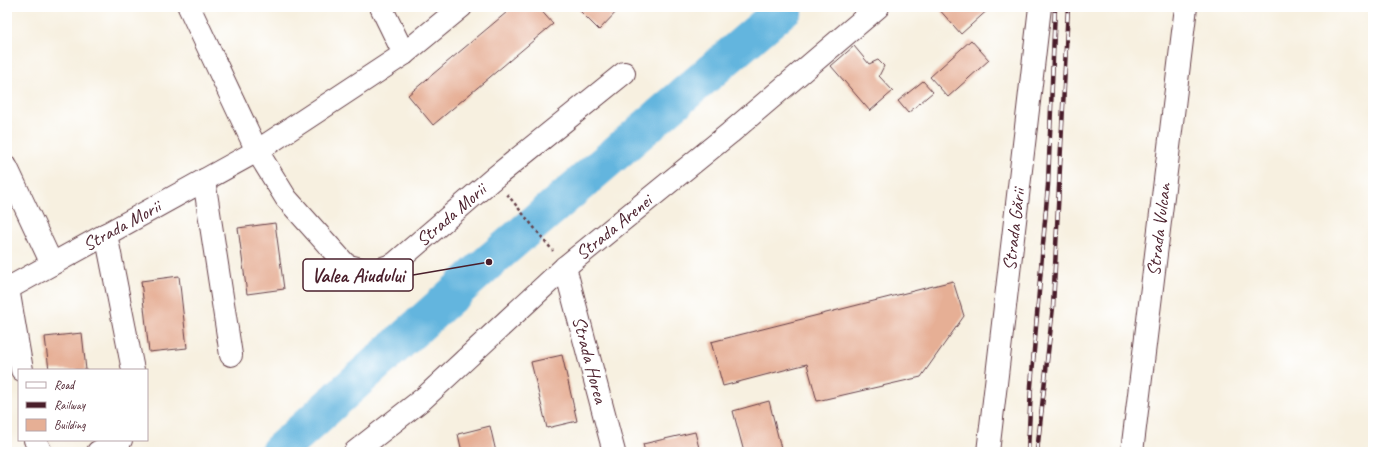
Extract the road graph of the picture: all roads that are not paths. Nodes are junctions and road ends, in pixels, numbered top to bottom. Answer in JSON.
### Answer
{"nodes":[{"id":1,"x":189,"y":7,"type":"edge"},
{"id":2,"x":381,"y":7,"type":"edge"},
{"id":3,"x":461,"y":7,"type":"edge"},
{"id":4,"x":878,"y":7,"type":"edge"},
{"id":5,"x":1040,"y":7,"type":"edge"},
{"id":6,"x":1186,"y":7,"type":"edge"},
{"id":7,"x":404,"y":54,"type":"junction"},
{"id":8,"x":624,"y":73,"type":"dead end"},
{"id":9,"x":257,"y":151,"type":"junction"},
{"id":10,"x":7,"y":168,"type":"edge"},
{"id":11,"x":204,"y":180,"type":"junction"},
{"id":12,"x":106,"y":234,"type":"junction"},
{"id":13,"x":52,"y":264,"type":"junction"},
{"id":14,"x":566,"y":267,"type":"junction"},
{"id":15,"x":8,"y":288,"type":"edge"},
{"id":16,"x":231,"y":355,"type":"dead end"},
{"id":17,"x":22,"y":369,"type":"edge"},
{"id":18,"x":133,"y":369,"type":"edge"},
{"id":19,"x":36,"y":441,"type":"edge"},
{"id":20,"x":119,"y":441,"type":"edge"},
{"id":21,"x":41,"y":452,"type":"edge"},
{"id":22,"x":98,"y":452,"type":"edge"},
{"id":23,"x":355,"y":452,"type":"edge"},
{"id":24,"x":614,"y":452,"type":"edge"},
{"id":25,"x":988,"y":452,"type":"edge"},
{"id":26,"x":1132,"y":452,"type":"edge"}],
"edges":[{"from":1,"to":9,"type":"street"},
{"from":2,"to":7,"type":"street"},
{"from":3,"to":7,"type":"street","name":"Strada Morii"},
{"from":4,"to":14,"type":"street","name":"Strada Arenei"},
{"from":5,"to":25,"type":"street","name":"Strada Gării"},
{"from":6,"to":26,"type":"street","name":"Strada Vulcan"},
{"from":7,"to":9,"type":"street","name":"Strada Morii"},
{"from":8,"to":9,"type":"street","name":"Strada Morii"},
{"from":9,"to":11,"type":"street","name":"Strada Morii"},
{"from":10,"to":13,"type":"street"},
{"from":11,"to":12,"type":"street","name":"Strada Morii"},
{"from":11,"to":16,"type":"street"},
{"from":12,"to":13,"type":"street","name":"Strada Morii"},
{"from":12,"to":18,"type":"street"},
{"from":13,"to":15,"type":"street","name":"Strada Morii"},
{"from":14,"to":23,"type":"street","name":"Strada Arenei"},
{"from":14,"to":24,"type":"street","name":"Strada Horea"},
{"from":15,"to":17,"type":"street"},
{"from":19,"to":21,"type":"street"},
{"from":20,"to":22,"type":"street"}]}
